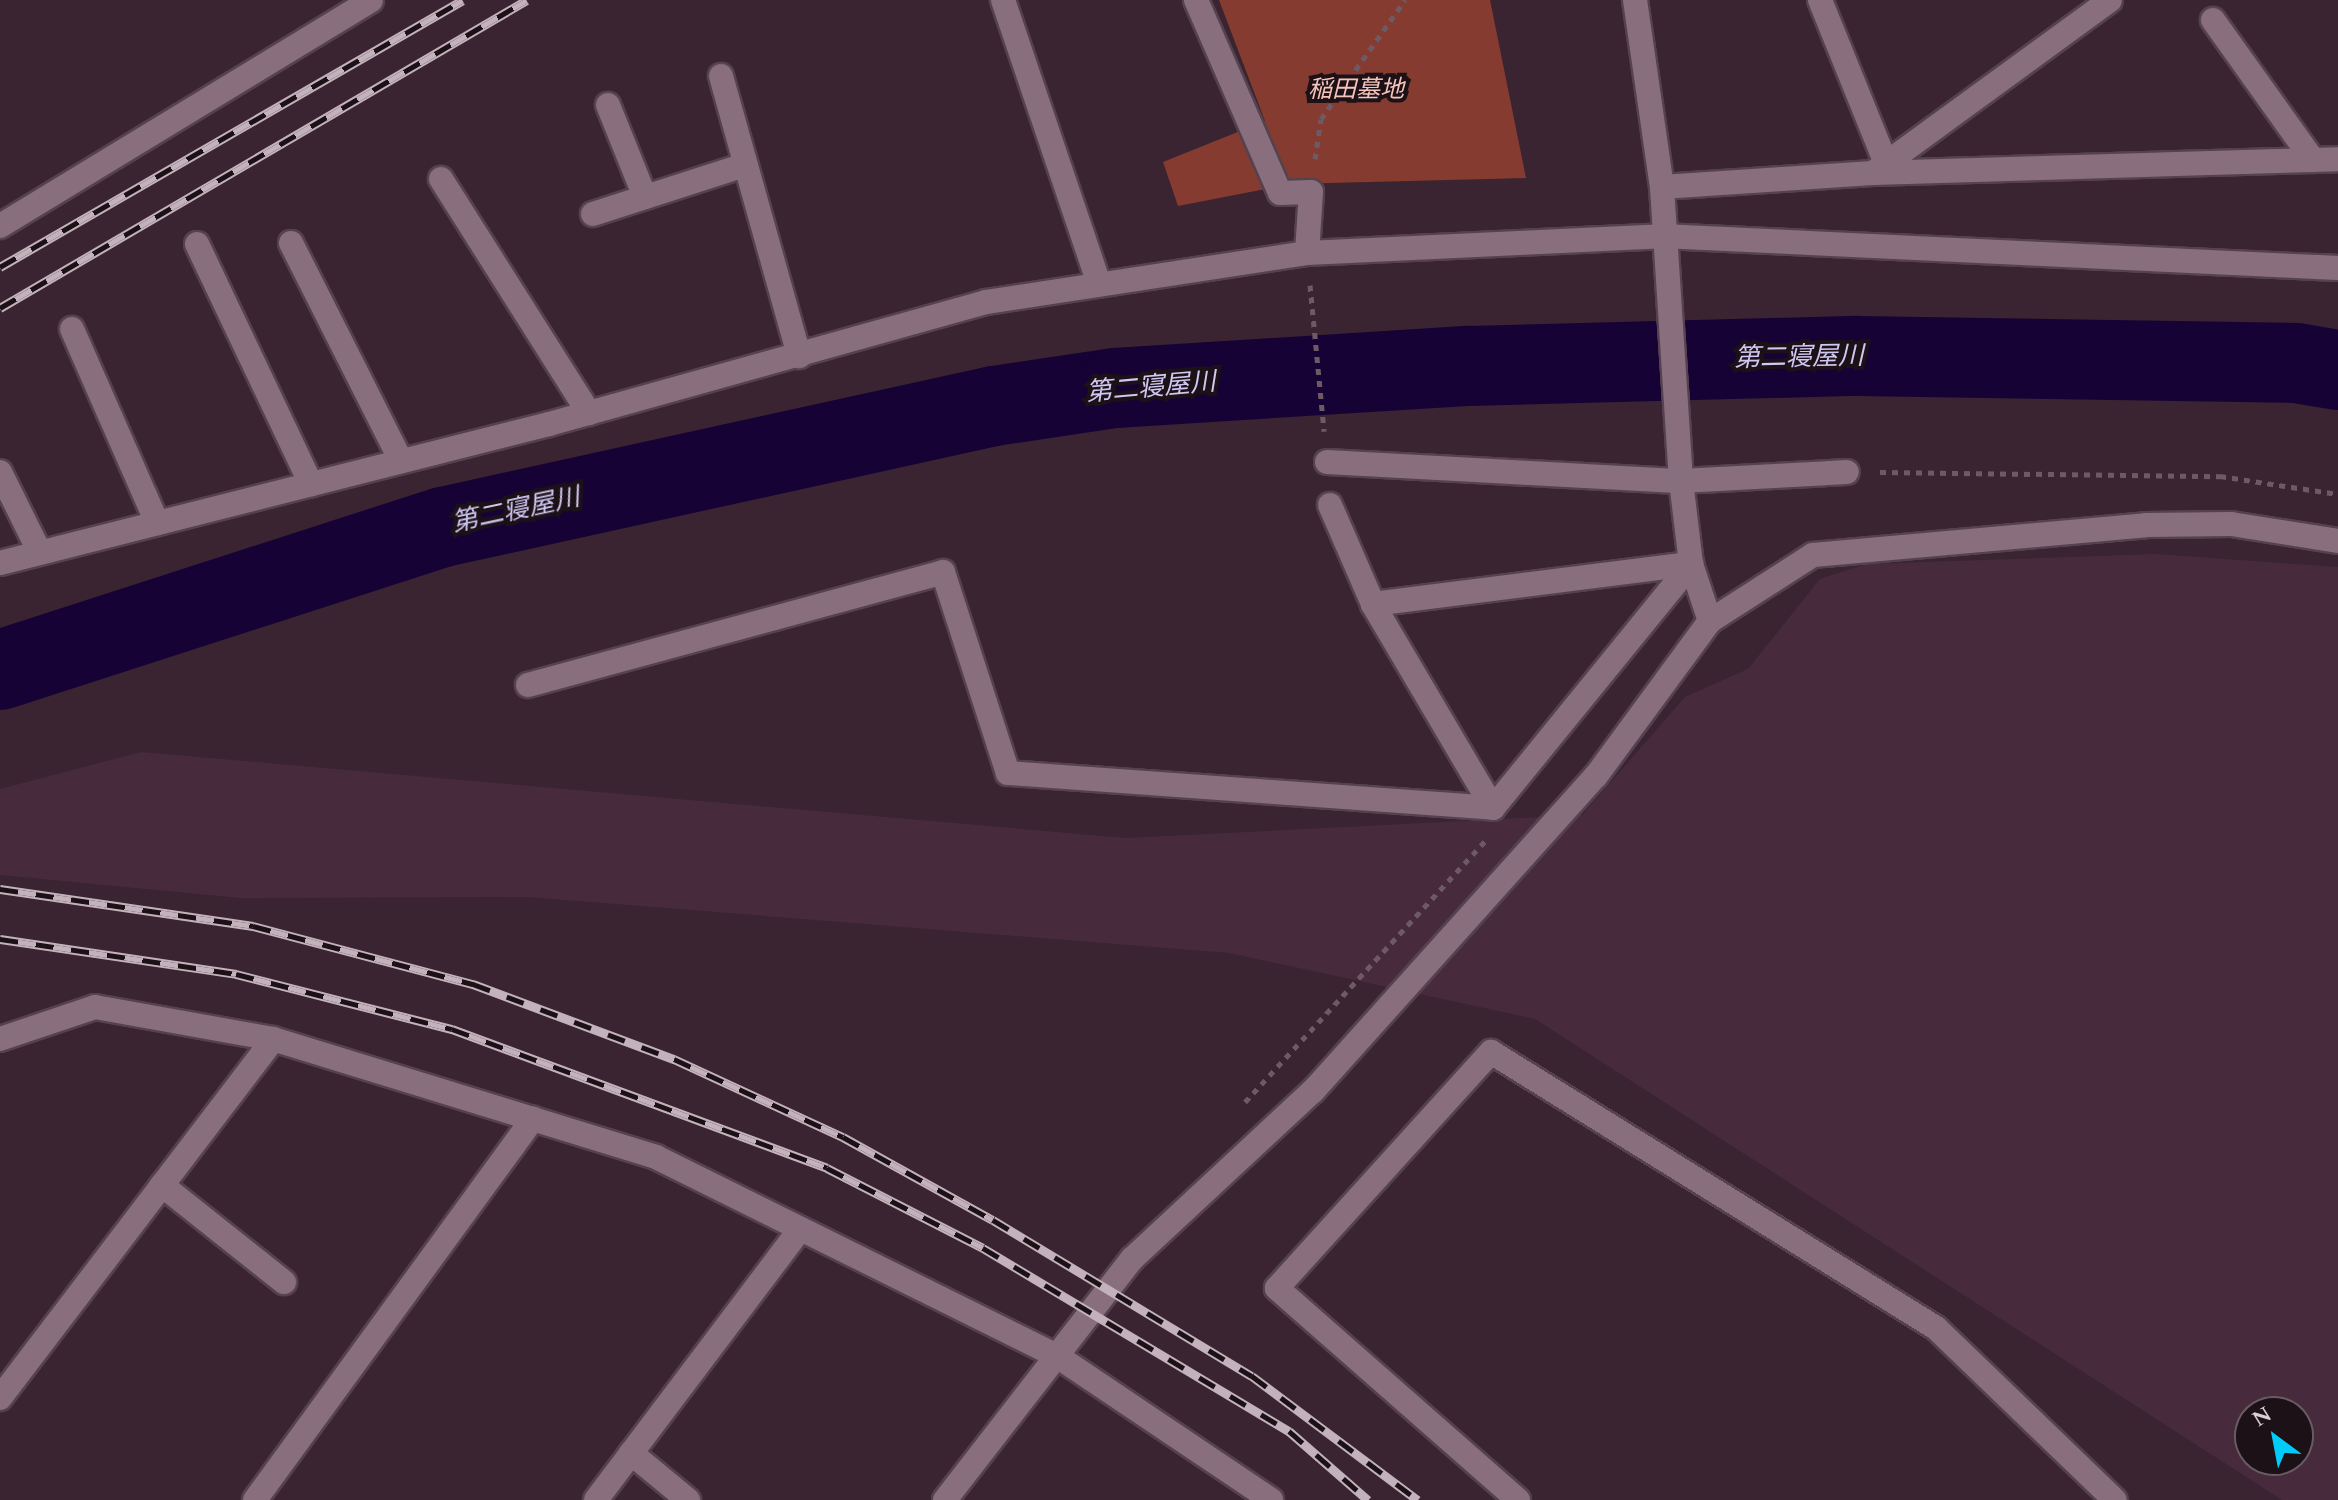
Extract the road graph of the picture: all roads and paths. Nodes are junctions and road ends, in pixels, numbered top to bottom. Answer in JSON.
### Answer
{"nodes":[{"id":1,"x":371,"y":0,"type":"edge"},
{"id":2,"x":1003,"y":0,"type":"edge"},
{"id":3,"x":1196,"y":0,"type":"edge"},
{"id":4,"x":1405,"y":0,"type":"edge"},
{"id":5,"x":1635,"y":0,"type":"edge"},
{"id":6,"x":1820,"y":0,"type":"edge"},
{"id":7,"x":2110,"y":0,"type":"edge"},
{"id":8,"x":2213,"y":20,"type":"dead end"},
{"id":9,"x":721,"y":76,"type":"dead end"},
{"id":10,"x":608,"y":105,"type":"dead end"},
{"id":11,"x":2338,"y":159,"type":"edge"},
{"id":12,"x":2313,"y":160,"type":"junction"},
{"id":13,"x":745,"y":165,"type":"junction"},
{"id":14,"x":1880,"y":168,"type":"junction"},
{"id":15,"x":441,"y":179,"type":"dead end"},
{"id":16,"x":1662,"y":187,"type":"junction"},
{"id":17,"x":1311,"y":192,"type":"junction"},
{"id":18,"x":645,"y":197,"type":"junction"},
{"id":19,"x":593,"y":214,"type":"dead end"},
{"id":20,"x":0,"y":226,"type":"edge"},
{"id":21,"x":1662,"y":236,"type":"junction"},
{"id":22,"x":291,"y":243,"type":"dead end"},
{"id":23,"x":197,"y":244,"type":"dead end"},
{"id":24,"x":1307,"y":253,"type":"junction"},
{"id":25,"x":2338,"y":268,"type":"edge"},
{"id":26,"x":1099,"y":284,"type":"junction"},
{"id":27,"x":72,"y":329,"type":"dead end"},
{"id":28,"x":799,"y":356,"type":"junction"},
{"id":29,"x":589,"y":413,"type":"junction"},
{"id":30,"x":401,"y":461,"type":"junction"},
{"id":31,"x":1327,"y":462,"type":"joint"},
{"id":32,"x":0,"y":472,"type":"edge"},
{"id":33,"x":1847,"y":472,"type":"joint"},
{"id":34,"x":1681,"y":481,"type":"junction"},
{"id":35,"x":311,"y":484,"type":"junction"},
{"id":36,"x":2338,"y":494,"type":"edge"},
{"id":37,"x":1330,"y":505,"type":"dead end"},
{"id":38,"x":157,"y":523,"type":"junction"},
{"id":39,"x":2338,"y":541,"type":"edge"},
{"id":40,"x":40,"y":553,"type":"junction"},
{"id":41,"x":0,"y":563,"type":"edge"},
{"id":42,"x":1691,"y":564,"type":"junction"},
{"id":43,"x":1373,"y":604,"type":"junction"},
{"id":44,"x":1710,"y":621,"type":"junction"},
{"id":45,"x":528,"y":685,"type":"dead end"},
{"id":46,"x":1493,"y":808,"type":"junction"},
{"id":47,"x":1493,"y":833,"type":"dead end"},
{"id":48,"x":1338,"y":998,"type":"dead end"},
{"id":49,"x":0,"y":1039,"type":"edge"},
{"id":50,"x":273,"y":1039,"type":"junction"},
{"id":51,"x":533,"y":1119,"type":"junction"},
{"id":52,"x":162,"y":1185,"type":"junction"},
{"id":53,"x":800,"y":1229,"type":"junction"},
{"id":54,"x":284,"y":1282,"type":"dead end"},
{"id":55,"x":1057,"y":1356,"type":"junction"},
{"id":56,"x":0,"y":1398,"type":"edge"},
{"id":57,"x":631,"y":1453,"type":"junction"},
{"id":58,"x":255,"y":1500,"type":"edge"},
{"id":59,"x":596,"y":1500,"type":"edge"},
{"id":60,"x":688,"y":1500,"type":"edge"},
{"id":61,"x":945,"y":1500,"type":"edge"},
{"id":62,"x":1271,"y":1500,"type":"edge"},
{"id":63,"x":1518,"y":1500,"type":"edge"},
{"id":64,"x":2115,"y":1500,"type":"edge"}],
"edges":[{"from":1,"to":20,"type":"street"},
{"from":2,"to":26,"type":"street"},
{"from":3,"to":17,"type":"street"},
{"from":4,"to":17,"type":"path"},
{"from":5,"to":16,"type":"street"},
{"from":6,"to":14,"type":"street"},
{"from":7,"to":14,"type":"street"},
{"from":8,"to":12,"type":"street"},
{"from":9,"to":13,"type":"street"},
{"from":10,"to":18,"type":"street"},
{"from":11,"to":12,"type":"street"},
{"from":12,"to":14,"type":"street"},
{"from":13,"to":18,"type":"street"},
{"from":13,"to":28,"type":"street"},
{"from":14,"to":16,"type":"street"},
{"from":15,"to":29,"type":"street"},
{"from":16,"to":21,"type":"street"},
{"from":17,"to":24,"type":"street"},
{"from":18,"to":19,"type":"street"},
{"from":21,"to":24,"type":"street"},
{"from":21,"to":25,"type":"street"},
{"from":21,"to":34,"type":"street"},
{"from":22,"to":30,"type":"street"},
{"from":23,"to":35,"type":"street"},
{"from":24,"to":26,"type":"street"},
{"from":24,"to":31,"type":"path"},
{"from":26,"to":28,"type":"street"},
{"from":27,"to":38,"type":"street"},
{"from":28,"to":29,"type":"street"},
{"from":29,"to":30,"type":"street"},
{"from":30,"to":35,"type":"street"},
{"from":31,"to":34,"type":"street"},
{"from":32,"to":40,"type":"street"},
{"from":33,"to":34,"type":"street"},
{"from":33,"to":36,"type":"path"},
{"from":34,"to":42,"type":"street"},
{"from":35,"to":38,"type":"street"},
{"from":37,"to":43,"type":"street"},
{"from":38,"to":40,"type":"street"},
{"from":39,"to":44,"type":"street"},
{"from":40,"to":41,"type":"street"},
{"from":42,"to":43,"type":"street"},
{"from":42,"to":44,"type":"street"},
{"from":42,"to":46,"type":"street"},
{"from":43,"to":46,"type":"street"},
{"from":44,"to":55,"type":"street"},
{"from":45,"to":46,"type":"street"},
{"from":47,"to":48,"type":"path"},
{"from":49,"to":50,"type":"street"},
{"from":50,"to":51,"type":"street"},
{"from":50,"to":52,"type":"street"},
{"from":51,"to":53,"type":"street"},
{"from":51,"to":58,"type":"street"},
{"from":52,"to":54,"type":"street"},
{"from":52,"to":56,"type":"street"},
{"from":53,"to":55,"type":"street"},
{"from":53,"to":57,"type":"street"},
{"from":55,"to":61,"type":"street"},
{"from":55,"to":62,"type":"street"},
{"from":57,"to":59,"type":"street"},
{"from":57,"to":60,"type":"street"},
{"from":63,"to":64,"type":"street"}]}
